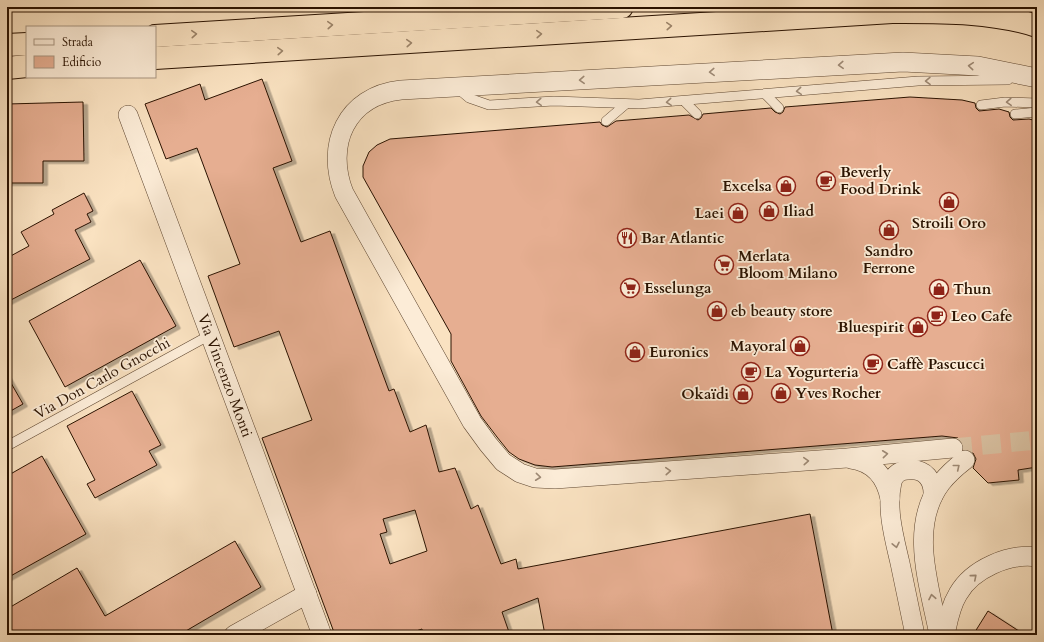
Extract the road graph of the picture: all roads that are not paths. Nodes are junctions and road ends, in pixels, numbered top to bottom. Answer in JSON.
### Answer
{"nodes":[{"id":1,"x":622,"y":7,"type":"edge"},
{"id":2,"x":1037,"y":26,"type":"edge"},
{"id":3,"x":156,"y":36,"type":"edge"},
{"id":4,"x":26,"y":44,"type":"edge"},
{"id":5,"x":7,"y":45,"type":"edge"},
{"id":6,"x":156,"y":58,"type":"edge"},
{"id":7,"x":26,"y":66,"type":"edge"},
{"id":8,"x":7,"y":68,"type":"edge"},
{"id":9,"x":1037,"y":78,"type":"edge"},
{"id":10,"x":1037,"y":84,"type":"edge"},
{"id":11,"x":455,"y":87,"type":"junction"},
{"id":12,"x":765,"y":94,"type":"junction"},
{"id":13,"x":684,"y":101,"type":"junction"},
{"id":14,"x":1037,"y":103,"type":"edge"},
{"id":15,"x":626,"y":104,"type":"junction"},
{"id":16,"x":981,"y":105,"type":"dead end"},
{"id":17,"x":778,"y":108,"type":"dead end"},
{"id":18,"x":1037,"y":112,"type":"edge"},
{"id":19,"x":697,"y":114,"type":"dead end"},
{"id":20,"x":1015,"y":114,"type":"dead end"},
{"id":21,"x":128,"y":115,"type":"dead end"},
{"id":22,"x":606,"y":121,"type":"dead end"},
{"id":23,"x":210,"y":335,"type":"junction"},
{"id":24,"x":457,"y":373,"type":"dead end"},
{"id":25,"x":458,"y":397,"type":"junction"},
{"id":26,"x":7,"y":446,"type":"edge"},
{"id":27,"x":847,"y":458,"type":"junction"},
{"id":28,"x":933,"y":496,"type":"junction"},
{"id":29,"x":891,"y":507,"type":"junction"},
{"id":30,"x":1037,"y":556,"type":"edge"},
{"id":31,"x":307,"y":594,"type":"junction"},
{"id":32,"x":234,"y":635,"type":"edge"},
{"id":33,"x":322,"y":635,"type":"edge"},
{"id":34,"x":915,"y":635,"type":"edge"},
{"id":35,"x":939,"y":635,"type":"edge"},
{"id":36,"x":945,"y":635,"type":"edge"}],
"edges":[{"from":3,"to":1,"type":"highway","one_way":true},
{"from":6,"to":2,"type":"highway","one_way":true},
{"from":4,"to":5,"type":"highway"},
{"from":7,"to":8,"type":"highway"},
{"from":9,"to":11,"type":"street","one_way":true},
{"from":10,"to":12,"type":"lane","one_way":true},
{"from":15,"to":11,"type":"lane","one_way":true},
{"from":11,"to":25,"type":"street"},
{"from":12,"to":13,"type":"lane"},
{"from":12,"to":17,"type":"lane"},
{"from":13,"to":15,"type":"lane","one_way":true},
{"from":13,"to":19,"type":"lane"},
{"from":14,"to":16,"type":"lane","one_way":true},
{"from":15,"to":22,"type":"lane"},
{"from":18,"to":20,"type":"lane"},
{"from":21,"to":23,"type":"street","name":"Via Vincenzo Monti"},
{"from":23,"to":26,"type":"lane","name":"Via Don Carlo Gnocchi"},
{"from":23,"to":31,"type":"street","name":"Via Vincenzo Monti"},
{"from":24,"to":25,"type":"lane"},
{"from":25,"to":27,"type":"street","one_way":true},
{"from":27,"to":28,"type":"street"},
{"from":27,"to":29,"type":"street"},
{"from":28,"to":29,"type":"street"},
{"from":35,"to":28,"type":"street","one_way":true},
{"from":29,"to":34,"type":"street","one_way":true},
{"from":36,"to":30,"type":"street","one_way":true},
{"from":31,"to":32,"type":"street"},
{"from":31,"to":33,"type":"street","name":"Via Vincenzo Monti"}]}
